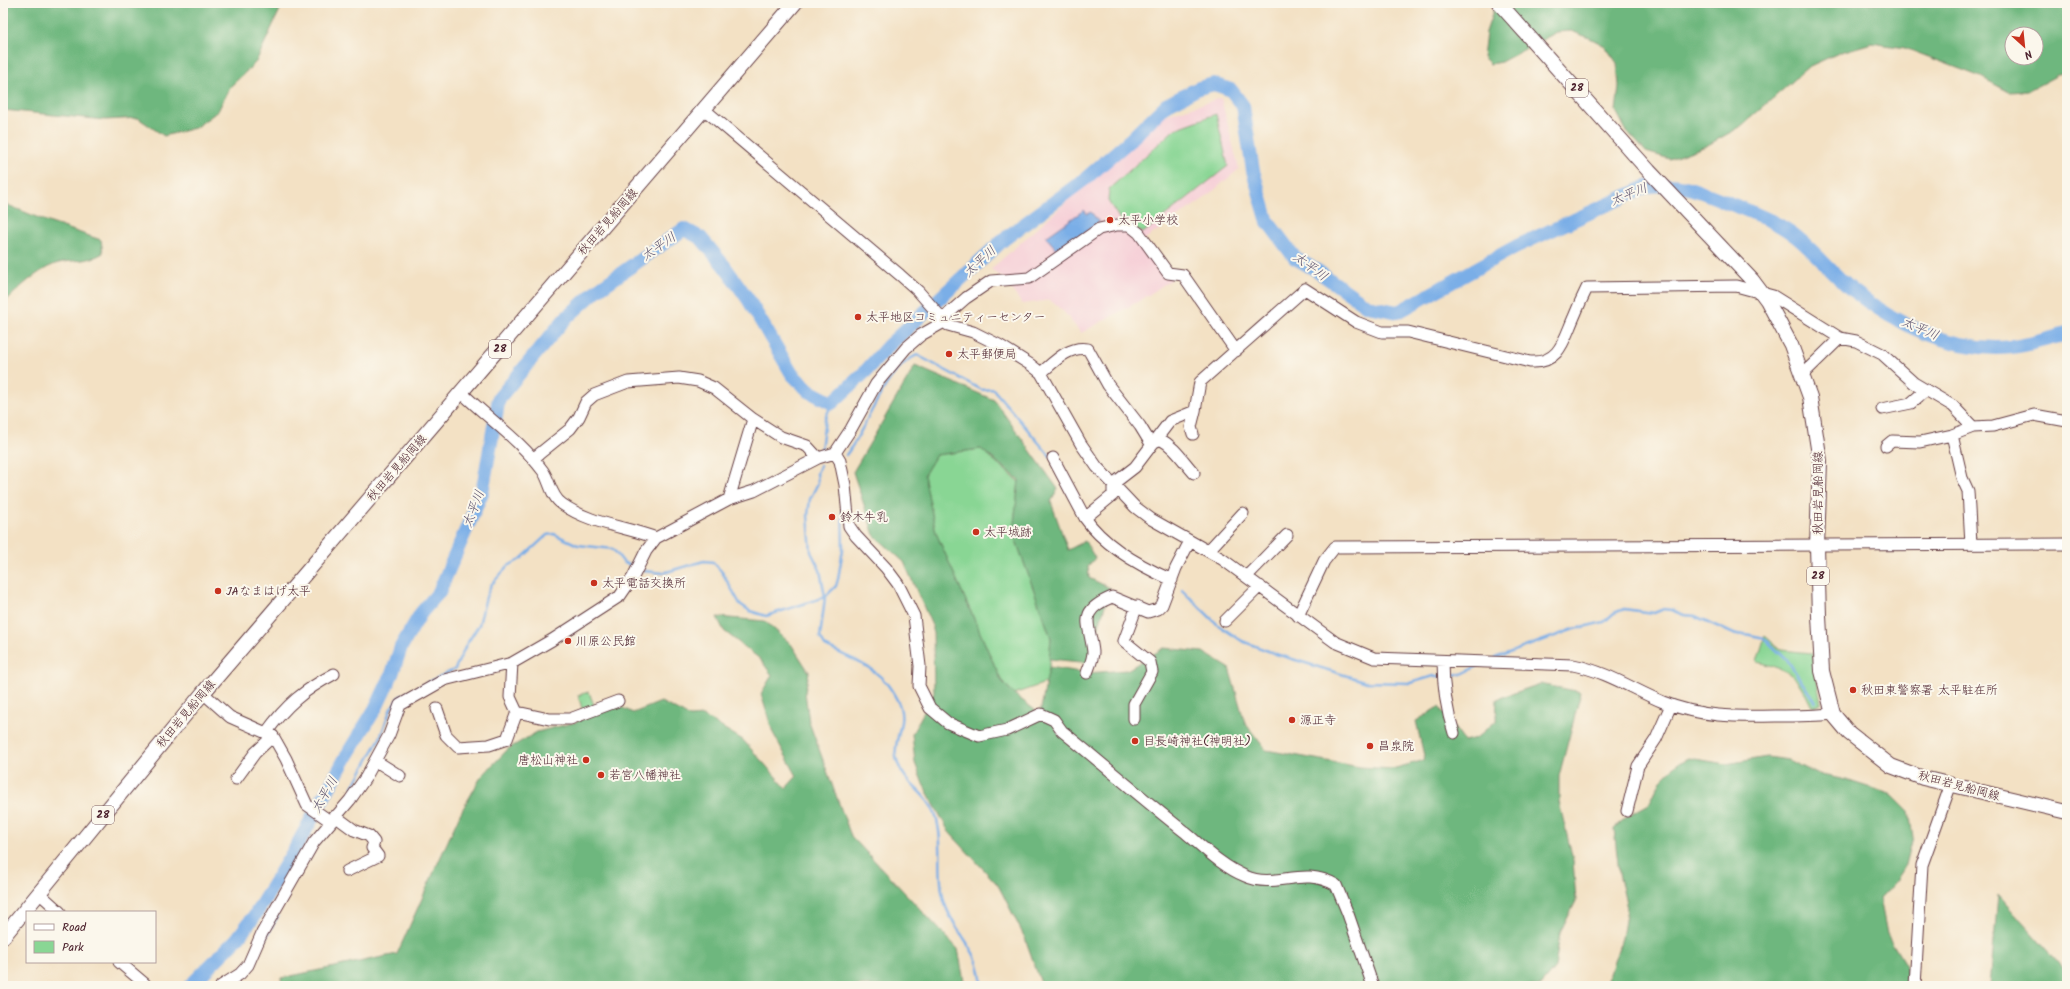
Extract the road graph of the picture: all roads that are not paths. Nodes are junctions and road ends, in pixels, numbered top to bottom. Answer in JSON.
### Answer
{"nodes":[{"id":1,"x":795,"y":3,"type":"edge"},
{"id":2,"x":1499,"y":3,"type":"edge"},
{"id":3,"x":705,"y":110,"type":"junction"},
{"id":4,"x":1762,"y":293,"type":"junction"},
{"id":5,"x":942,"y":320,"type":"junction"},
{"id":6,"x":1840,"y":338,"type":"junction"},
{"id":7,"x":1236,"y":351,"type":"junction"},
{"id":8,"x":1041,"y":373,"type":"junction"},
{"id":9,"x":1802,"y":375,"type":"junction"},
{"id":10,"x":1926,"y":390,"type":"junction"},
{"id":11,"x":462,"y":394,"type":"junction"},
{"id":12,"x":1882,"y":409,"type":"dead end"},
{"id":13,"x":1195,"y":411,"type":"junction"},
{"id":14,"x":753,"y":419,"type":"junction"},
{"id":15,"x":2067,"y":421,"type":"edge"},
{"id":16,"x":1973,"y":427,"type":"junction"},
{"id":17,"x":1193,"y":434,"type":"dead end"},
{"id":18,"x":1952,"y":435,"type":"junction"},
{"id":19,"x":1151,"y":444,"type":"junction"},
{"id":20,"x":1886,"y":446,"type":"dead end"},
{"id":21,"x":835,"y":452,"type":"junction"},
{"id":22,"x":534,"y":458,"type":"junction"},
{"id":23,"x":818,"y":458,"type":"junction"},
{"id":24,"x":1053,"y":458,"type":"dead end"},
{"id":25,"x":1194,"y":473,"type":"dead end"},
{"id":26,"x":1113,"y":484,"type":"junction"},
{"id":27,"x":729,"y":499,"type":"junction"},
{"id":28,"x":1243,"y":513,"type":"dead end"},
{"id":29,"x":1085,"y":518,"type":"junction"},
{"id":30,"x":1287,"y":535,"type":"dead end"},
{"id":31,"x":656,"y":538,"type":"junction"},
{"id":32,"x":1190,"y":541,"type":"junction"},
{"id":33,"x":1971,"y":544,"type":"junction"},
{"id":34,"x":2067,"y":544,"type":"edge"},
{"id":35,"x":1817,"y":546,"type":"junction"},
{"id":36,"x":1208,"y":551,"type":"junction"},
{"id":37,"x":1247,"y":576,"type":"junction"},
{"id":38,"x":1172,"y":580,"type":"junction"},
{"id":39,"x":1260,"y":586,"type":"junction"},
{"id":40,"x":1137,"y":606,"type":"junction"},
{"id":41,"x":1298,"y":616,"type":"junction"},
{"id":42,"x":1225,"y":621,"type":"dead end"},
{"id":43,"x":512,"y":663,"type":"junction"},
{"id":44,"x":1443,"y":671,"type":"junction"},
{"id":45,"x":1087,"y":673,"type":"dead end"},
{"id":46,"x":334,"y":674,"type":"dead end"},
{"id":47,"x":203,"y":693,"type":"junction"},
{"id":48,"x":618,"y":701,"type":"dead end"},
{"id":49,"x":1671,"y":705,"type":"junction"},
{"id":50,"x":436,"y":709,"type":"dead end"},
{"id":51,"x":518,"y":712,"type":"junction"},
{"id":52,"x":1833,"y":714,"type":"junction"},
{"id":53,"x":1134,"y":719,"type":"dead end"},
{"id":54,"x":1454,"y":733,"type":"dead end"},
{"id":55,"x":270,"y":734,"type":"junction"},
{"id":56,"x":376,"y":761,"type":"junction"},
{"id":57,"x":400,"y":776,"type":"dead end"},
{"id":58,"x":236,"y":780,"type":"dead end"},
{"id":59,"x":1951,"y":784,"type":"junction"},
{"id":60,"x":1627,"y":811,"type":"dead end"},
{"id":61,"x":2067,"y":812,"type":"edge"},
{"id":62,"x":330,"y":818,"type":"junction"},
{"id":63,"x":347,"y":871,"type":"dead end"},
{"id":64,"x":39,"y":894,"type":"junction"},
{"id":65,"x":59,"y":911,"type":"edge"},
{"id":66,"x":3,"y":937,"type":"edge"},
{"id":67,"x":120,"y":963,"type":"edge"},
{"id":68,"x":144,"y":984,"type":"dead end"},
{"id":69,"x":221,"y":986,"type":"edge"},
{"id":70,"x":1373,"y":986,"type":"edge"},
{"id":71,"x":1915,"y":986,"type":"edge"}],
"edges":[{"from":1,"to":3,"type":"main road","name":"秋田岩見船岡線","number":"28"},
{"from":2,"to":4,"type":"main road","name":"秋田岩見船岡線","number":"28"},
{"from":3,"to":5,"type":"street"},
{"from":3,"to":11,"type":"main road","name":"秋田岩見船岡線","number":"28"},
{"from":4,"to":6,"type":"street"},
{"from":4,"to":7,"type":"street"},
{"from":4,"to":9,"type":"main road","name":"秋田岩見船岡線","number":"28"},
{"from":5,"to":7,"type":"street"},
{"from":5,"to":8,"type":"street"},
{"from":5,"to":21,"type":"street"},
{"from":6,"to":9,"type":"street"},
{"from":6,"to":10,"type":"street"},
{"from":7,"to":13,"type":"street"},
{"from":8,"to":19,"type":"street"},
{"from":8,"to":26,"type":"street"},
{"from":9,"to":35,"type":"main road","name":"秋田岩見船岡線","number":"28"},
{"from":10,"to":12,"type":"street"},
{"from":10,"to":16,"type":"street"},
{"from":11,"to":22,"type":"street"},
{"from":11,"to":47,"type":"main road","name":"秋田岩見船岡線","number":"28"},
{"from":13,"to":17,"type":"street"},
{"from":13,"to":19,"type":"street"},
{"from":14,"to":22,"type":"street"},
{"from":14,"to":23,"type":"street"},
{"from":14,"to":27,"type":"street"},
{"from":15,"to":16,"type":"street"},
{"from":16,"to":18,"type":"street"},
{"from":18,"to":20,"type":"street"},
{"from":18,"to":33,"type":"street"},
{"from":19,"to":25,"type":"street"},
{"from":19,"to":26,"type":"street"},
{"from":21,"to":23,"type":"street"},
{"from":21,"to":70,"type":"street"},
{"from":22,"to":31,"type":"street"},
{"from":23,"to":27,"type":"street"},
{"from":24,"to":29,"type":"street"},
{"from":26,"to":29,"type":"street"},
{"from":26,"to":32,"type":"street"},
{"from":27,"to":31,"type":"street"},
{"from":28,"to":36,"type":"street"},
{"from":29,"to":38,"type":"street"},
{"from":30,"to":37,"type":"street"},
{"from":31,"to":43,"type":"street"},
{"from":32,"to":36,"type":"street"},
{"from":32,"to":38,"type":"street"},
{"from":33,"to":34,"type":"street"},
{"from":33,"to":35,"type":"street"},
{"from":35,"to":41,"type":"street"},
{"from":35,"to":52,"type":"main road","name":"秋田岩見船岡線","number":"28"},
{"from":36,"to":37,"type":"street"},
{"from":37,"to":39,"type":"street"},
{"from":38,"to":40,"type":"street"},
{"from":39,"to":41,"type":"street"},
{"from":39,"to":42,"type":"street"},
{"from":40,"to":45,"type":"street"},
{"from":40,"to":53,"type":"street"},
{"from":41,"to":44,"type":"street"},
{"from":43,"to":51,"type":"street"},
{"from":43,"to":56,"type":"street"},
{"from":44,"to":49,"type":"street"},
{"from":44,"to":54,"type":"street"},
{"from":46,"to":55,"type":"street"},
{"from":47,"to":55,"type":"street"},
{"from":47,"to":64,"type":"main road","name":"秋田岩見船岡線","number":"28"},
{"from":48,"to":51,"type":"street"},
{"from":49,"to":52,"type":"street"},
{"from":49,"to":60,"type":"street"},
{"from":50,"to":51,"type":"street"},
{"from":52,"to":59,"type":"main road","name":"秋田岩見船岡線","number":"28"},
{"from":55,"to":58,"type":"street"},
{"from":55,"to":62,"type":"street"},
{"from":56,"to":57,"type":"street"},
{"from":56,"to":62,"type":"street"},
{"from":59,"to":61,"type":"main road","name":"秋田岩見船岡線","number":"28"},
{"from":59,"to":71,"type":"street"},
{"from":62,"to":63,"type":"street"},
{"from":62,"to":69,"type":"street"},
{"from":64,"to":65,"type":"street"},
{"from":64,"to":66,"type":"main road","name":"秋田岩見船岡線","number":"28"},
{"from":67,"to":68,"type":"street"}]}
